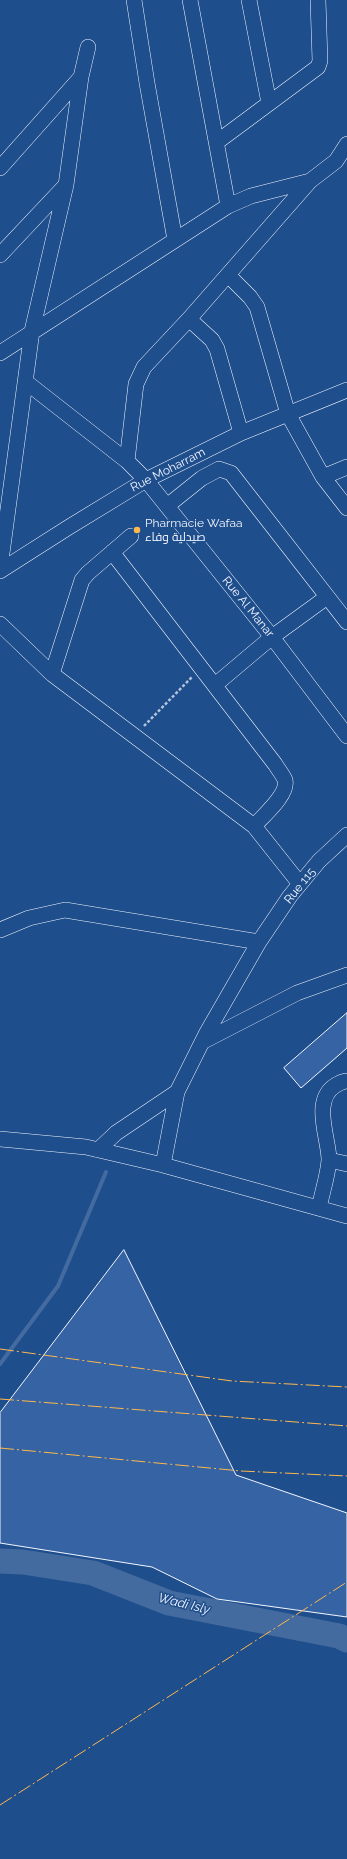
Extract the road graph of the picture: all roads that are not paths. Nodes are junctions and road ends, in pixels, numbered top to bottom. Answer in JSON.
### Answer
{"nodes":[{"id":1,"x":134,"y":0,"type":"edge"},
{"id":2,"x":190,"y":0,"type":"edge"},
{"id":3,"x":249,"y":0,"type":"edge"},
{"id":4,"x":318,"y":0,"type":"edge"},
{"id":5,"x":88,"y":47,"type":"dead end"},
{"id":6,"x":81,"y":77,"type":"junction"},
{"id":7,"x":270,"y":103,"type":"junction"},
{"id":8,"x":217,"y":142,"type":"junction"},
{"id":9,"x":347,"y":144,"type":"edge"},
{"id":10,"x":342,"y":160,"type":"edge"},
{"id":11,"x":0,"y":168,"type":"edge"},
{"id":12,"x":310,"y":181,"type":"junction"},
{"id":13,"x":66,"y":185,"type":"junction"},
{"id":14,"x":228,"y":206,"type":"junction"},
{"id":15,"x":176,"y":240,"type":"junction"},
{"id":16,"x":0,"y":255,"type":"edge"},
{"id":17,"x":228,"y":275,"type":"junction"},
{"id":18,"x":189,"y":319,"type":"junction"},
{"id":19,"x":32,"y":332,"type":"junction"},
{"id":20,"x":0,"y":353,"type":"edge"},
{"id":21,"x":26,"y":382,"type":"junction"},
{"id":22,"x":347,"y":390,"type":"edge"},
{"id":23,"x":288,"y":414,"type":"junction"},
{"id":24,"x":240,"y":433,"type":"junction"},
{"id":25,"x":127,"y":461,"type":"junction"},
{"id":26,"x":347,"y":467,"type":"edge"},
{"id":27,"x":323,"y":477,"type":"junction"},
{"id":28,"x":146,"y":480,"type":"junction"},
{"id":29,"x":167,"y":506,"type":"junction"},
{"id":30,"x":347,"y":508,"type":"edge"},
{"id":31,"x":131,"y":536,"type":"dead end"},
{"id":32,"x":1,"y":548,"type":"edge"},
{"id":33,"x":112,"y":552,"type":"junction"},
{"id":34,"x":0,"y":568,"type":"edge"},
{"id":35,"x":0,"y":571,"type":"edge"},
{"id":36,"x":327,"y":597,"type":"junction"},
{"id":37,"x":347,"y":622,"type":"edge"},
{"id":38,"x":0,"y":624,"type":"edge"},
{"id":39,"x":272,"y":637,"type":"junction"},
{"id":40,"x":52,"y":674,"type":"junction"},
{"id":41,"x":215,"y":685,"type":"junction"},
{"id":42,"x":347,"y":736,"type":"edge"},
{"id":43,"x":254,"y":826,"type":"junction"},
{"id":44,"x":347,"y":835,"type":"edge"},
{"id":45,"x":300,"y":884,"type":"junction"},
{"id":46,"x":0,"y":930,"type":"edge"},
{"id":47,"x":259,"y":942,"type":"junction"},
{"id":48,"x":347,"y":975,"type":"edge"},
{"id":49,"x":202,"y":1042,"type":"junction"},
{"id":50,"x":347,"y":1081,"type":"edge"},
{"id":51,"x":177,"y":1092,"type":"junction"},
{"id":52,"x":0,"y":1139,"type":"edge"},
{"id":53,"x":98,"y":1150,"type":"junction"},
{"id":54,"x":330,"y":1160,"type":"junction"},
{"id":55,"x":347,"y":1164,"type":"edge"},
{"id":56,"x":162,"y":1165,"type":"junction"},
{"id":57,"x":320,"y":1208,"type":"junction"},
{"id":58,"x":347,"y":1216,"type":"edge"}],
"edges":[{"from":1,"to":15,"type":"street"},
{"from":2,"to":8,"type":"street"},
{"from":3,"to":7,"type":"street"},
{"from":4,"to":7,"type":"street"},
{"from":5,"to":6,"type":"street"},
{"from":6,"to":11,"type":"street"},
{"from":6,"to":13,"type":"street"},
{"from":7,"to":8,"type":"street"},
{"from":8,"to":14,"type":"street"},
{"from":9,"to":10,"type":"street"},
{"from":10,"to":12,"type":"street"},
{"from":12,"to":14,"type":"street"},
{"from":12,"to":17,"type":"street"},
{"from":13,"to":16,"type":"street"},
{"from":13,"to":19,"type":"street"},
{"from":14,"to":15,"type":"street"},
{"from":15,"to":19,"type":"street"},
{"from":17,"to":18,"type":"street"},
{"from":17,"to":23,"type":"street"},
{"from":18,"to":24,"type":"street"},
{"from":18,"to":25,"type":"street"},
{"from":19,"to":20,"type":"street"},
{"from":19,"to":21,"type":"street"},
{"from":21,"to":25,"type":"street","name":"Rue Al Manar"},
{"from":21,"to":32,"type":"street"},
{"from":22,"to":23,"type":"street","name":"Rue Moharram"},
{"from":23,"to":24,"type":"street","name":"Rue Moharram"},
{"from":23,"to":27,"type":"street"},
{"from":24,"to":28,"type":"street","name":"Rue Moharram"},
{"from":25,"to":28,"type":"street","name":"Rue Al Manar"},
{"from":26,"to":27,"type":"street"},
{"from":27,"to":30,"type":"street"},
{"from":28,"to":29,"type":"street","name":"Rue Al Manar"},
{"from":28,"to":35,"type":"street","name":"Rue Moharram"},
{"from":29,"to":36,"type":"street"},
{"from":29,"to":39,"type":"street","name":"Rue Al Manar"},
{"from":31,"to":33,"type":"street"},
{"from":32,"to":34,"type":"street"},
{"from":33,"to":40,"type":"street"},
{"from":33,"to":41,"type":"street"},
{"from":36,"to":37,"type":"street"},
{"from":36,"to":39,"type":"street"},
{"from":38,"to":40,"type":"street"},
{"from":39,"to":41,"type":"street"},
{"from":39,"to":42,"type":"street","name":"Rue Al Manar"},
{"from":40,"to":43,"type":"street"},
{"from":41,"to":43,"type":"street"},
{"from":43,"to":45,"type":"street"},
{"from":44,"to":45,"type":"street","name":"Rue 115"},
{"from":45,"to":47,"type":"street","name":"Rue 115"},
{"from":46,"to":47,"type":"street"},
{"from":47,"to":49,"type":"street","name":"Rue 115"},
{"from":48,"to":49,"type":"street"},
{"from":49,"to":51,"type":"street","name":"Rue 115"},
{"from":50,"to":54,"type":"street"},
{"from":51,"to":53,"type":"street"},
{"from":51,"to":56,"type":"street"},
{"from":52,"to":53,"type":"street"},
{"from":53,"to":56,"type":"street"},
{"from":54,"to":55,"type":"street"},
{"from":54,"to":57,"type":"street"},
{"from":56,"to":57,"type":"street"},
{"from":57,"to":58,"type":"street"}]}
